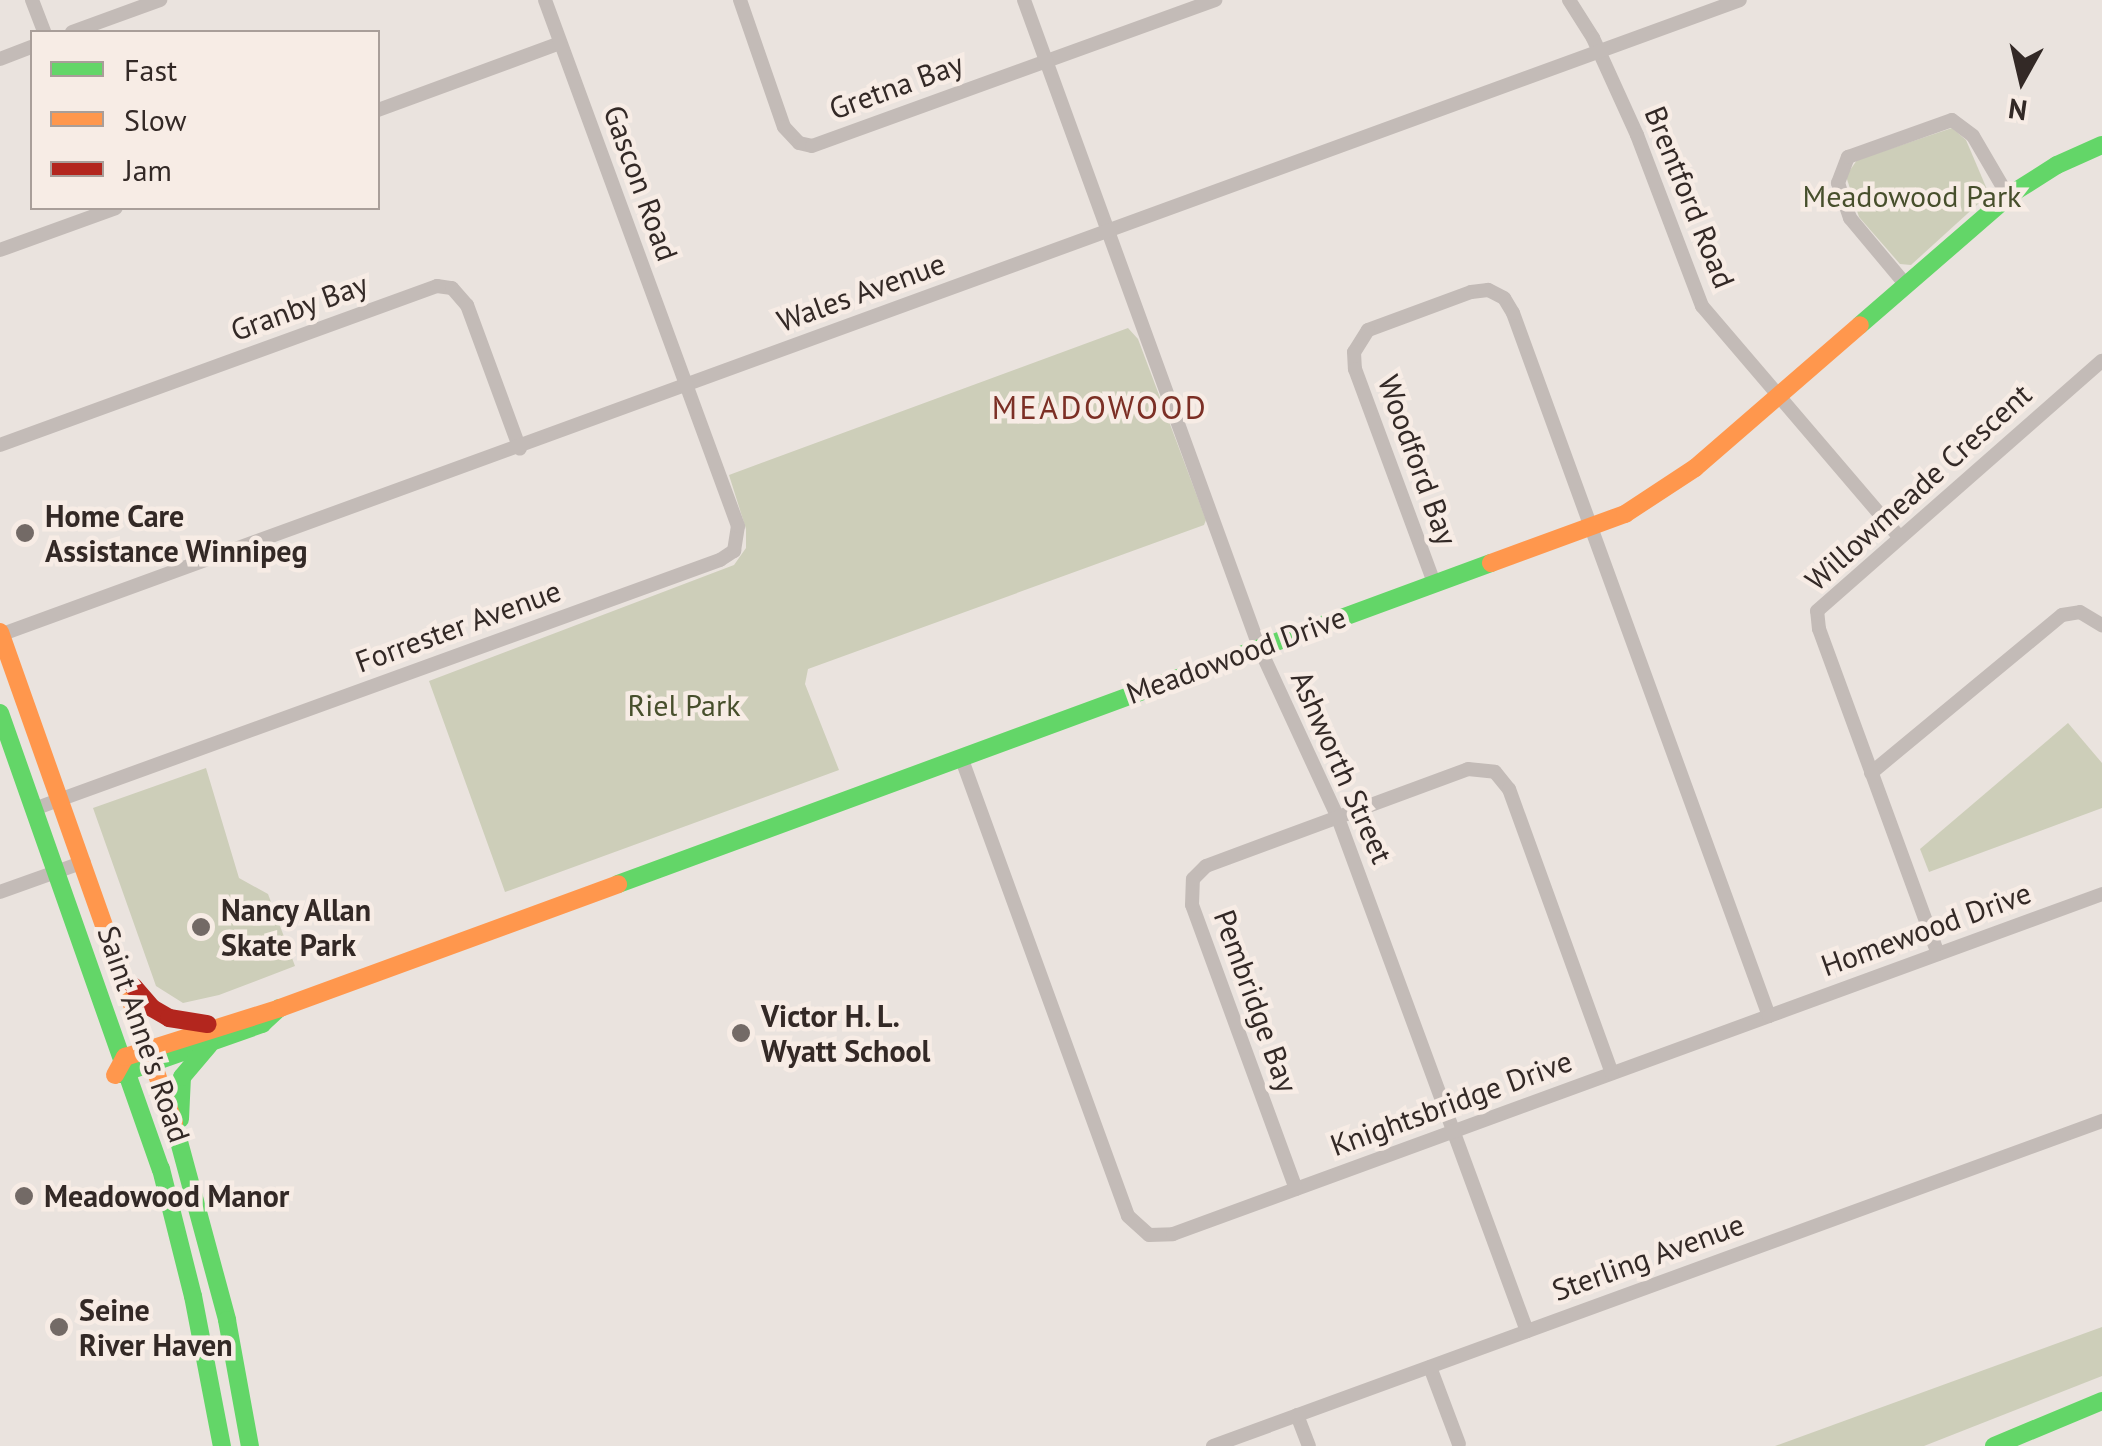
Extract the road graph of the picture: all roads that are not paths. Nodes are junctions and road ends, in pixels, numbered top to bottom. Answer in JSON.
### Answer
{"nodes":[{"id":1,"x":32,"y":0,"type":"edge"},
{"id":2,"x":160,"y":0,"type":"edge"},
{"id":3,"x":545,"y":0,"type":"edge"},
{"id":4,"x":740,"y":0,"type":"edge"},
{"id":5,"x":1024,"y":0,"type":"edge"},
{"id":6,"x":1215,"y":0,"type":"edge"},
{"id":7,"x":1569,"y":0,"type":"edge"},
{"id":8,"x":1740,"y":0,"type":"edge"},
{"id":9,"x":43,"y":30,"type":"edge"},
{"id":10,"x":78,"y":30,"type":"edge"},
{"id":11,"x":560,"y":44,"type":"junction"},
{"id":12,"x":30,"y":48,"type":"edge"},
{"id":13,"x":1600,"y":52,"type":"junction"},
{"id":14,"x":0,"y":59,"type":"edge"},
{"id":15,"x":1046,"y":60,"type":"junction"},
{"id":16,"x":380,"y":109,"type":"edge"},
{"id":17,"x":2102,"y":144,"type":"edge"},
{"id":18,"x":2008,"y":196,"type":"junction"},
{"id":19,"x":110,"y":210,"type":"edge"},
{"id":20,"x":1108,"y":231,"type":"junction"},
{"id":21,"x":0,"y":250,"type":"edge"},
{"id":22,"x":1906,"y":285,"type":"junction"},
{"id":23,"x":2102,"y":361,"type":"edge"},
{"id":24,"x":684,"y":386,"type":"junction"},
{"id":25,"x":1778,"y":396,"type":"junction"},
{"id":26,"x":0,"y":445,"type":"edge"},
{"id":27,"x":520,"y":448,"type":"junction"},
{"id":28,"x":1591,"y":527,"type":"junction"},
{"id":29,"x":1898,"y":537,"type":"junction"},
{"id":30,"x":1434,"y":584,"type":"junction"},
{"id":31,"x":2102,"y":625,"type":"edge"},
{"id":32,"x":0,"y":634,"type":"edge"},
{"id":33,"x":1260,"y":647,"type":"junction"},
{"id":34,"x":0,"y":714,"type":"edge"},
{"id":35,"x":961,"y":757,"type":"junction"},
{"id":36,"x":1871,"y":773,"type":"junction"},
{"id":37,"x":60,"y":800,"type":"junction"},
{"id":38,"x":34,"y":809,"type":"junction"},
{"id":39,"x":1338,"y":818,"type":"junction"},
{"id":40,"x":84,"y":862,"type":"junction"},
{"id":41,"x":58,"y":871,"type":"junction"},
{"id":42,"x":0,"y":892,"type":"edge"},
{"id":43,"x":2102,"y":894,"type":"edge"},
{"id":44,"x":1938,"y":954,"type":"junction"},
{"id":45,"x":122,"y":966,"type":"junction"},
{"id":46,"x":1769,"y":1016,"type":"junction"},
{"id":47,"x":217,"y":1032,"type":"junction"},
{"id":48,"x":154,"y":1055,"type":"junction"},
{"id":49,"x":127,"y":1064,"type":"junction"},
{"id":50,"x":1612,"y":1073,"type":"junction"},
{"id":51,"x":2102,"y":1121,"type":"edge"},
{"id":52,"x":1454,"y":1131,"type":"junction"},
{"id":53,"x":184,"y":1149,"type":"junction"},
{"id":54,"x":1296,"y":1189,"type":"junction"},
{"id":55,"x":1527,"y":1331,"type":"junction"},
{"id":56,"x":1430,"y":1367,"type":"junction"},
{"id":57,"x":242,"y":1398,"type":"junction"},
{"id":58,"x":2102,"y":1401,"type":"edge"},
{"id":59,"x":215,"y":1406,"type":"junction"},
{"id":60,"x":1298,"y":1415,"type":"junction"},
{"id":61,"x":1458,"y":1444,"type":"edge"},
{"id":62,"x":222,"y":1446,"type":"edge"},
{"id":63,"x":250,"y":1446,"type":"edge"},
{"id":64,"x":1213,"y":1446,"type":"edge"},
{"id":65,"x":1309,"y":1446,"type":"edge"},
{"id":66,"x":1994,"y":1446,"type":"edge"}],
"edges":[{"from":1,"to":9,"type":"street"},
{"from":2,"to":10,"type":"street"},
{"from":3,"to":11,"type":"street","name":"Gascon Road"},
{"from":4,"to":15,"type":"street","name":"Gretna Bay"},
{"from":5,"to":15,"type":"street","name":"Ashworth Street"},
{"from":6,"to":15,"type":"street"},
{"from":7,"to":13,"type":"street","name":"Brentford Road"},
{"from":8,"to":13,"type":"street","name":"Wales Avenue"},
{"from":11,"to":16,"type":"street"},
{"from":11,"to":24,"type":"street","name":"Gascon Road"},
{"from":12,"to":14,"type":"street"},
{"from":13,"to":20,"type":"street","name":"Wales Avenue"},
{"from":13,"to":25,"type":"street","name":"Brentford Road"},
{"from":15,"to":20,"type":"street","name":"Ashworth Street"},
{"from":17,"to":18,"type":"street","name":"Meadowood Drive"},
{"from":18,"to":22,"type":"street","name":"Meadowood Drive"},
{"from":18,"to":22,"type":"street"},
{"from":19,"to":21,"type":"street"},
{"from":20,"to":24,"type":"street","name":"Wales Avenue"},
{"from":20,"to":33,"type":"street","name":"Ashworth Street"},
{"from":22,"to":25,"type":"street","name":"Meadowood Drive"},
{"from":23,"to":29,"type":"street","name":"Willowmeade Crescent"},
{"from":24,"to":27,"type":"street","name":"Wales Avenue"},
{"from":24,"to":37,"type":"street","name":"Forrester Avenue"},
{"from":25,"to":28,"type":"street","name":"Meadowood Drive"},
{"from":25,"to":29,"type":"street","name":"Brentford Road"},
{"from":26,"to":27,"type":"street","name":"Granby Bay"},
{"from":27,"to":32,"type":"street","name":"Wales Avenue"},
{"from":28,"to":30,"type":"street","name":"Meadowood Drive"},
{"from":28,"to":30,"type":"street","name":"Woodford Bay"},
{"from":28,"to":46,"type":"street"},
{"from":29,"to":36,"type":"street","name":"Willowmeade Crescent"},
{"from":30,"to":33,"type":"street","name":"Meadowood Drive"},
{"from":31,"to":36,"type":"street"},
{"from":32,"to":37,"type":"street","name":"Saint Anne's Road"},
{"from":33,"to":35,"type":"street","name":"Meadowood Drive"},
{"from":33,"to":39,"type":"street","name":"Ashworth Street"},
{"from":34,"to":38,"type":"street","name":"Saint Anne's Road"},
{"from":35,"to":47,"type":"street","name":"Meadowood Drive"},
{"from":35,"to":54,"type":"street","name":"Knightsbridge Drive"},
{"from":36,"to":44,"type":"street","name":"Willowmeade Crescent"},
{"from":37,"to":38,"type":"street","name":"Forrester Avenue"},
{"from":37,"to":40,"type":"street","name":"Saint Anne's Road"},
{"from":38,"to":41,"type":"street","name":"Saint Anne's Road"},
{"from":39,"to":50,"type":"street","name":"Pembridge Bay"},
{"from":39,"to":52,"type":"street","name":"Ashworth Street"},
{"from":39,"to":54,"type":"street","name":"Pembridge Bay"},
{"from":40,"to":41,"type":"street"},
{"from":40,"to":45,"type":"street","name":"Saint Anne's Road"},
{"from":41,"to":42,"type":"street"},
{"from":41,"to":49,"type":"street","name":"Saint Anne's Road"},
{"from":43,"to":44,"type":"street","name":"Homewood Drive"},
{"from":44,"to":46,"type":"street","name":"Homewood Drive"},
{"from":45,"to":47,"type":"street"},
{"from":45,"to":48,"type":"street","name":"Saint Anne's Road"},
{"from":46,"to":50,"type":"street","name":"Knightsbridge Drive"},
{"from":47,"to":48,"type":"street","name":"Meadowood Drive"},
{"from":47,"to":53,"type":"street"},
{"from":48,"to":49,"type":"street","name":"Meadowood Drive"},
{"from":48,"to":53,"type":"street","name":"Saint Anne's Road"},
{"from":49,"to":59,"type":"street","name":"Saint Anne's Road"},
{"from":50,"to":52,"type":"street","name":"Knightsbridge Drive"},
{"from":51,"to":55,"type":"street","name":"Sterling Avenue"},
{"from":52,"to":54,"type":"street","name":"Knightsbridge Drive"},
{"from":52,"to":55,"type":"street","name":"Ashworth Street"},
{"from":53,"to":57,"type":"street","name":"Saint Anne's Road"},
{"from":55,"to":56,"type":"street","name":"Sterling Avenue"},
{"from":56,"to":60,"type":"street","name":"Sterling Avenue"},
{"from":56,"to":61,"type":"street"},
{"from":57,"to":59,"type":"street"},
{"from":57,"to":63,"type":"street","name":"Saint Anne's Road"},
{"from":58,"to":66,"type":"street"},
{"from":59,"to":62,"type":"street","name":"Saint Anne's Road"},
{"from":60,"to":64,"type":"street","name":"Sterling Avenue"},
{"from":60,"to":65,"type":"street"}]}
